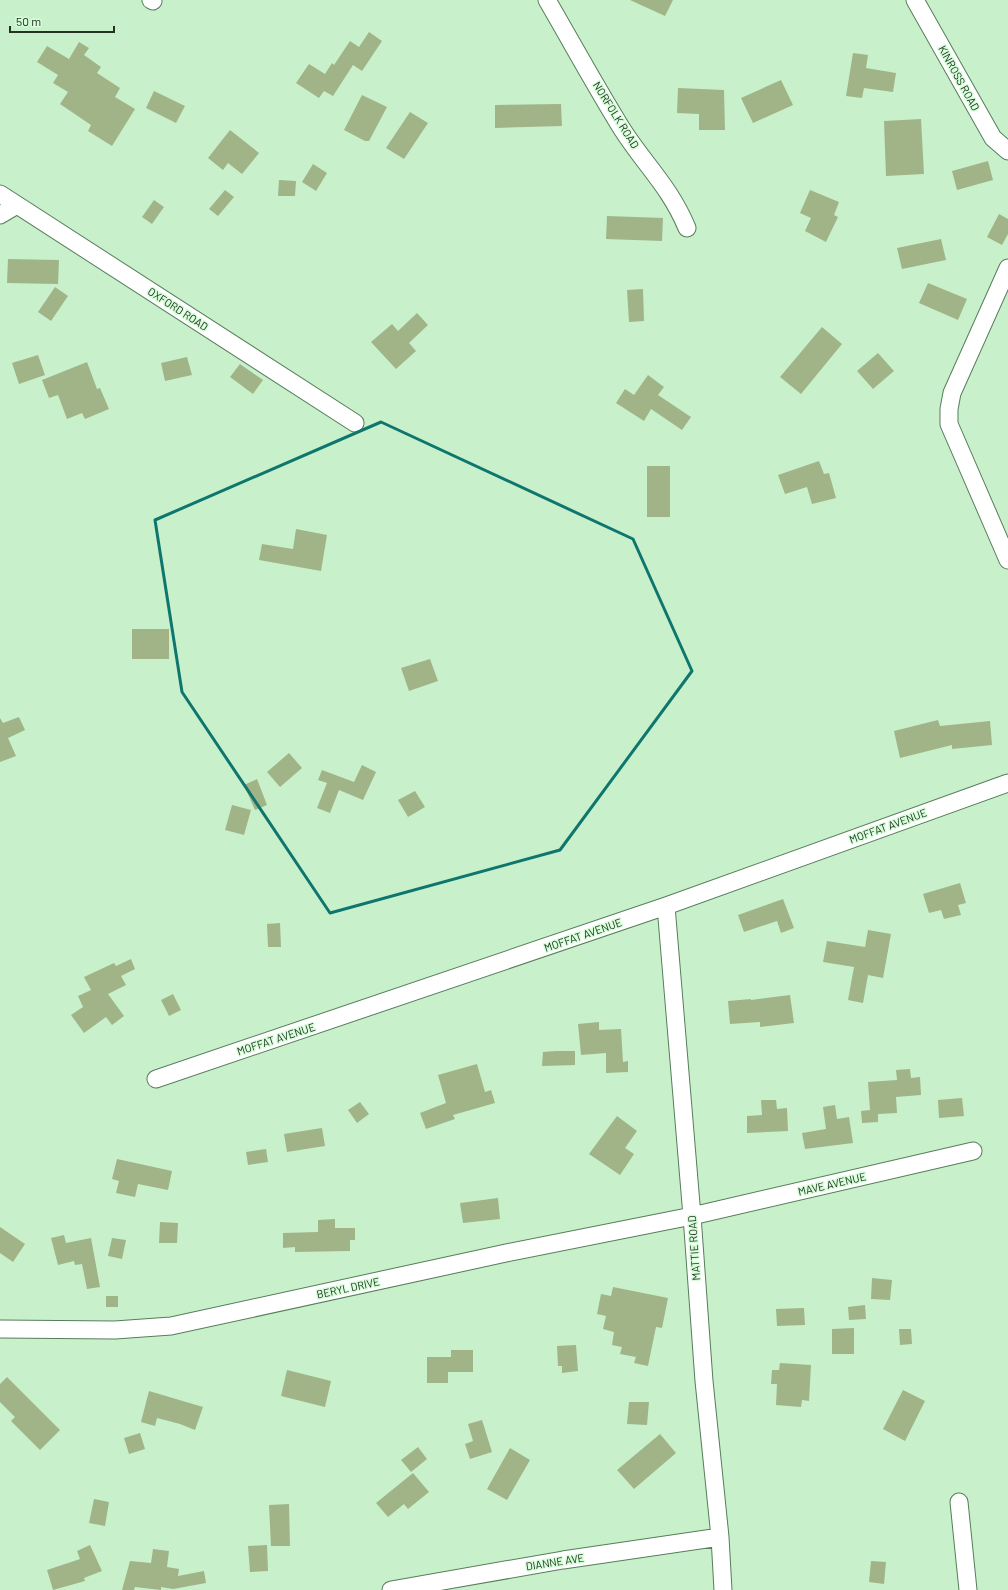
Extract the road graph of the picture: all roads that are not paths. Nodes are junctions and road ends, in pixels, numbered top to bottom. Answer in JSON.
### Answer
{"nodes":[{"id":1,"x":547,"y":0,"type":"edge"},
{"id":2,"x":915,"y":0,"type":"edge"},
{"id":3,"x":1008,"y":151,"type":"edge"},
{"id":4,"x":0,"y":194,"type":"edge"},
{"id":5,"x":17,"y":205,"type":"junction"},
{"id":6,"x":0,"y":215,"type":"edge"},
{"id":7,"x":686,"y":228,"type":"dead end"},
{"id":8,"x":1008,"y":268,"type":"edge"},
{"id":9,"x":355,"y":423,"type":"dead end"},
{"id":10,"x":1008,"y":560,"type":"edge"},
{"id":11,"x":1008,"y":783,"type":"edge"},
{"id":12,"x":666,"y":906,"type":"junction"},
{"id":13,"x":156,"y":1079,"type":"dead end"},
{"id":14,"x":973,"y":1151,"type":"dead end"},
{"id":15,"x":692,"y":1216,"type":"junction"},
{"id":16,"x":0,"y":1329,"type":"edge"},
{"id":17,"x":959,"y":1502,"type":"dead end"},
{"id":18,"x":720,"y":1537,"type":"junction"},
{"id":19,"x":391,"y":1590,"type":"edge"},
{"id":20,"x":723,"y":1590,"type":"edge"},
{"id":21,"x":968,"y":1590,"type":"edge"}],
"edges":[{"from":1,"to":7,"type":"street","name":"NORFOLK ROAD"},
{"from":2,"to":3,"type":"street","name":"KINROSS ROAD"},
{"from":4,"to":5,"type":"street","name":"OXFORD ROAD"},
{"from":5,"to":6,"type":"street"},
{"from":5,"to":9,"type":"street","name":"OXFORD ROAD"},
{"from":8,"to":10,"type":"street"},
{"from":11,"to":12,"type":"street","name":"MOFFAT AVENUE"},
{"from":12,"to":13,"type":"street","name":"MOFFAT AVENUE"},
{"from":12,"to":15,"type":"street","name":"MATTIE ROAD"},
{"from":14,"to":15,"type":"street","name":"MAVE AVENUE"},
{"from":15,"to":16,"type":"street","name":"BERYL DRIVE"},
{"from":15,"to":18,"type":"street","name":"MATTIE ROAD"},
{"from":17,"to":21,"type":"street"},
{"from":18,"to":19,"type":"street","name":"DIANNE AVE"},
{"from":18,"to":20,"type":"street","name":"MATTIE ROAD"}]}
